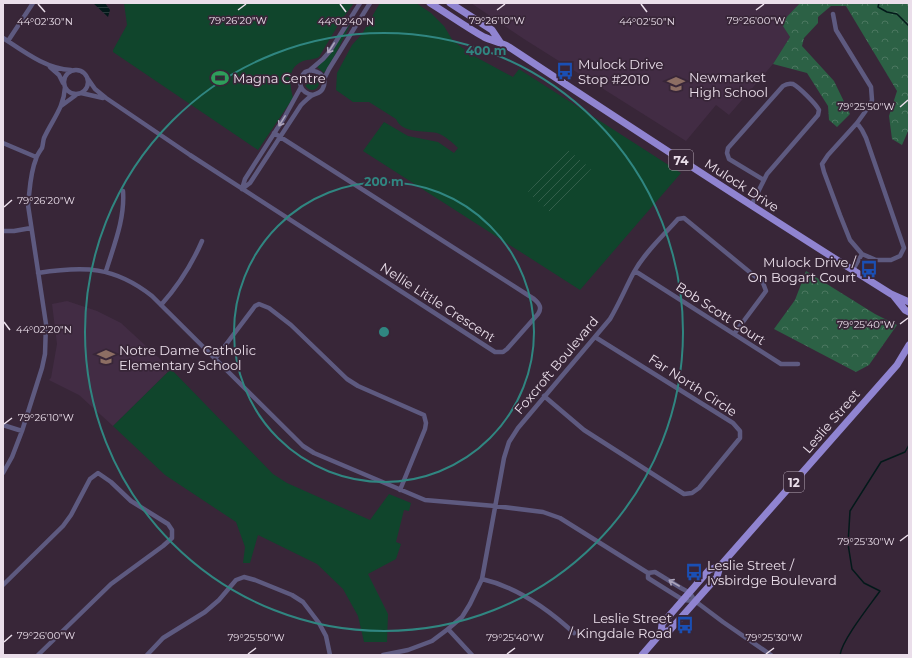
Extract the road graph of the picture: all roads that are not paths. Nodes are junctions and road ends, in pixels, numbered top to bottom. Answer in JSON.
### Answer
{"nodes":[{"id":1,"x":32,"y":3,"type":"edge"},
{"id":2,"x":360,"y":3,"type":"edge"},
{"id":3,"x":370,"y":3,"type":"edge"},
{"id":4,"x":430,"y":3,"type":"edge"},
{"id":5,"x":450,"y":3,"type":"edge"},
{"id":6,"x":833,"y":14,"type":"dead end"},
{"id":7,"x":3,"y":38,"type":"edge"},
{"id":8,"x":8,"y":41,"type":"junction"},
{"id":9,"x":500,"y":42,"type":"junction"},
{"id":10,"x":49,"y":66,"type":"junction"},
{"id":11,"x":72,"y":70,"type":"junction"},
{"id":12,"x":310,"y":70,"type":"junction"},
{"id":13,"x":88,"y":79,"type":"junction"},
{"id":14,"x":324,"y":79,"type":"junction"},
{"id":15,"x":64,"y":85,"type":"junction"},
{"id":16,"x":301,"y":87,"type":"junction"},
{"id":17,"x":79,"y":94,"type":"junction"},
{"id":18,"x":313,"y":95,"type":"junction"},
{"id":19,"x":106,"y":98,"type":"junction"},
{"id":20,"x":61,"y":106,"type":"junction"},
{"id":21,"x":857,"y":123,"type":"junction"},
{"id":22,"x":274,"y":133,"type":"junction"},
{"id":23,"x":280,"y":137,"type":"junction"},
{"id":24,"x":3,"y":143,"type":"edge"},
{"id":25,"x":36,"y":157,"type":"junction"},
{"id":26,"x":764,"y":180,"type":"junction"},
{"id":27,"x":242,"y":189,"type":"junction"},
{"id":28,"x":123,"y":191,"type":"dead end"},
{"id":29,"x":751,"y":206,"type":"junction"},
{"id":30,"x":31,"y":228,"type":"junction"},
{"id":31,"x":3,"y":231,"type":"edge"},
{"id":32,"x":202,"y":241,"type":"dead end"},
{"id":33,"x":862,"y":254,"type":"junction"},
{"id":34,"x":853,"y":270,"type":"junction"},
{"id":35,"x":106,"y":271,"type":"junction"},
{"id":36,"x":635,"y":271,"type":"junction"},
{"id":37,"x":38,"y":273,"type":"junction"},
{"id":38,"x":891,"y":294,"type":"junction"},
{"id":39,"x":909,"y":302,"type":"edge"},
{"id":40,"x":161,"y":305,"type":"junction"},
{"id":41,"x":909,"y":312,"type":"edge"},
{"id":42,"x":734,"y":334,"type":"junction"},
{"id":43,"x":595,"y":337,"type":"junction"},
{"id":44,"x":909,"y":346,"type":"edge"},
{"id":45,"x":909,"y":358,"type":"edge"},
{"id":46,"x":215,"y":359,"type":"junction"},
{"id":47,"x":798,"y":364,"type":"dead end"},
{"id":48,"x":897,"y":365,"type":"junction"},
{"id":49,"x":544,"y":396,"type":"junction"},
{"id":50,"x":3,"y":425,"type":"edge"},
{"id":51,"x":22,"y":431,"type":"junction"},
{"id":52,"x":3,"y":473,"type":"edge"},
{"id":53,"x":400,"y":490,"type":"junction"},
{"id":54,"x":495,"y":506,"type":"junction"},
{"id":55,"x":720,"y":566,"type":"junction"},
{"id":56,"x":648,"y":573,"type":"junction"},
{"id":57,"x":482,"y":579,"type":"junction"},
{"id":58,"x":3,"y":585,"type":"edge"},
{"id":59,"x":690,"y":593,"type":"junction"},
{"id":60,"x":683,"y":600,"type":"junction"},
{"id":61,"x":695,"y":601,"type":"junction"},
{"id":62,"x":448,"y":629,"type":"junction"},
{"id":63,"x":574,"y":633,"type":"dead end"},
{"id":64,"x":660,"y":633,"type":"junction"},
{"id":65,"x":391,"y":654,"type":"edge"},
{"id":66,"x":38,"y":655,"type":"edge"},
{"id":67,"x":147,"y":655,"type":"edge"},
{"id":68,"x":330,"y":655,"type":"edge"},
{"id":69,"x":382,"y":655,"type":"edge"},
{"id":70,"x":472,"y":655,"type":"edge"},
{"id":71,"x":642,"y":655,"type":"edge"},
{"id":72,"x":771,"y":655,"type":"edge"}],
"edges":[{"from":1,"to":8,"type":"street"},
{"from":2,"to":12,"type":"street","one_way":true},
{"from":3,"to":14,"type":"street"},
{"from":4,"to":9,"type":"main road","name":"Mulock Drive","number":"74"},
{"from":5,"to":9,"type":"main road","name":"Mulock Drive","number":"74"},
{"from":6,"to":21,"type":"street"},
{"from":7,"to":8,"type":"street"},
{"from":8,"to":10,"type":"street"},
{"from":9,"to":29,"type":"main road","name":"Mulock Drive","number":"74"},
{"from":10,"to":11,"type":"street"},
{"from":10,"to":15,"type":"street"},
{"from":11,"to":13,"type":"street"},
{"from":11,"to":15,"type":"street"},
{"from":12,"to":14,"type":"street"},
{"from":12,"to":16,"type":"street"},
{"from":13,"to":17,"type":"street"},
{"from":13,"to":19,"type":"street","name":"Nellie Little Crescent"},
{"from":14,"to":18,"type":"street"},
{"from":15,"to":17,"type":"street"},
{"from":15,"to":20,"type":"street"},
{"from":16,"to":18,"type":"street"},
{"from":16,"to":22,"type":"street","one_way":true},
{"from":17,"to":19,"type":"street","name":"Nellie Little Crescent"},
{"from":17,"to":20,"type":"street"},
{"from":18,"to":23,"type":"street"},
{"from":19,"to":27,"type":"street","name":"Nellie Little Crescent"},
{"from":20,"to":25,"type":"street"},
{"from":21,"to":33,"type":"street"},
{"from":21,"to":33,"type":"street"},
{"from":22,"to":23,"type":"street","name":"Nellie Little Crescent"},
{"from":22,"to":27,"type":"street"},
{"from":23,"to":27,"type":"street"},
{"from":23,"to":27,"type":"street","name":"Nellie Little Crescent"},
{"from":24,"to":25,"type":"street"},
{"from":25,"to":30,"type":"street"},
{"from":26,"to":26,"type":"street"},
{"from":26,"to":29,"type":"street"},
{"from":28,"to":35,"type":"street"},
{"from":29,"to":34,"type":"main road","name":"Mulock Drive","number":"74"},
{"from":30,"to":31,"type":"street"},
{"from":30,"to":37,"type":"street"},
{"from":32,"to":40,"type":"street"},
{"from":33,"to":34,"type":"street"},
{"from":34,"to":38,"type":"main road","name":"Mulock Drive","number":"74"},
{"from":35,"to":37,"type":"street"},
{"from":35,"to":40,"type":"street"},
{"from":36,"to":42,"type":"street","name":"Bob Scott Court"},
{"from":36,"to":42,"type":"street","name":"Foxcroft Boulevard"},
{"from":36,"to":43,"type":"street","name":"Foxcroft Boulevard"},
{"from":37,"to":51,"type":"street"},
{"from":38,"to":39,"type":"main road","name":"Mulock Drive","number":"74"},
{"from":38,"to":41,"type":"main road","name":"Mulock Drive","number":"74"},
{"from":40,"to":46,"type":"street"},
{"from":42,"to":47,"type":"street","name":"Bob Scott Court"},
{"from":43,"to":49,"type":"street","name":"Foxcroft Boulevard"},
{"from":43,"to":49,"type":"street","name":"Far North Circle"},
{"from":44,"to":48,"type":"main road","name":"Leslie Street","number":"12"},
{"from":45,"to":48,"type":"main road","name":"Leslie Street","number":"12"},
{"from":46,"to":53,"type":"street"},
{"from":46,"to":53,"type":"street"},
{"from":48,"to":55,"type":"main road","name":"Leslie Street","number":"12"},
{"from":49,"to":54,"type":"street","name":"Foxcroft Boulevard"},
{"from":50,"to":51,"type":"street"},
{"from":51,"to":52,"type":"street"},
{"from":53,"to":54,"type":"street"},
{"from":54,"to":56,"type":"street"},
{"from":54,"to":57,"type":"street","name":"Foxcroft Boulevard"},
{"from":55,"to":59,"type":"main road","name":"Leslie Street","number":"12"},
{"from":55,"to":61,"type":"main road","name":"Leslie Street","number":"12"},
{"from":59,"to":56,"type":"street","one_way":true},
{"from":56,"to":60,"type":"street"},
{"from":57,"to":62,"type":"street","name":"Foxcroft Boulevard"},
{"from":57,"to":63,"type":"street"},
{"from":58,"to":66,"type":"street"},
{"from":59,"to":60,"type":"main road","name":"Leslie Street","number":"12"},
{"from":59,"to":61,"type":"street"},
{"from":60,"to":61,"type":"street"},
{"from":60,"to":64,"type":"main road","name":"Leslie Street","number":"12"},
{"from":61,"to":64,"type":"main road","name":"Leslie Street","number":"12"},
{"from":61,"to":72,"type":"street"},
{"from":62,"to":65,"type":"street","name":"Foxcroft Boulevard"},
{"from":62,"to":70,"type":"street"},
{"from":64,"to":71,"type":"main road","name":"Leslie Street","number":"12"},
{"from":65,"to":69,"type":"street","name":"Foxcroft Boulevard"},
{"from":67,"to":68,"type":"street"}]}
